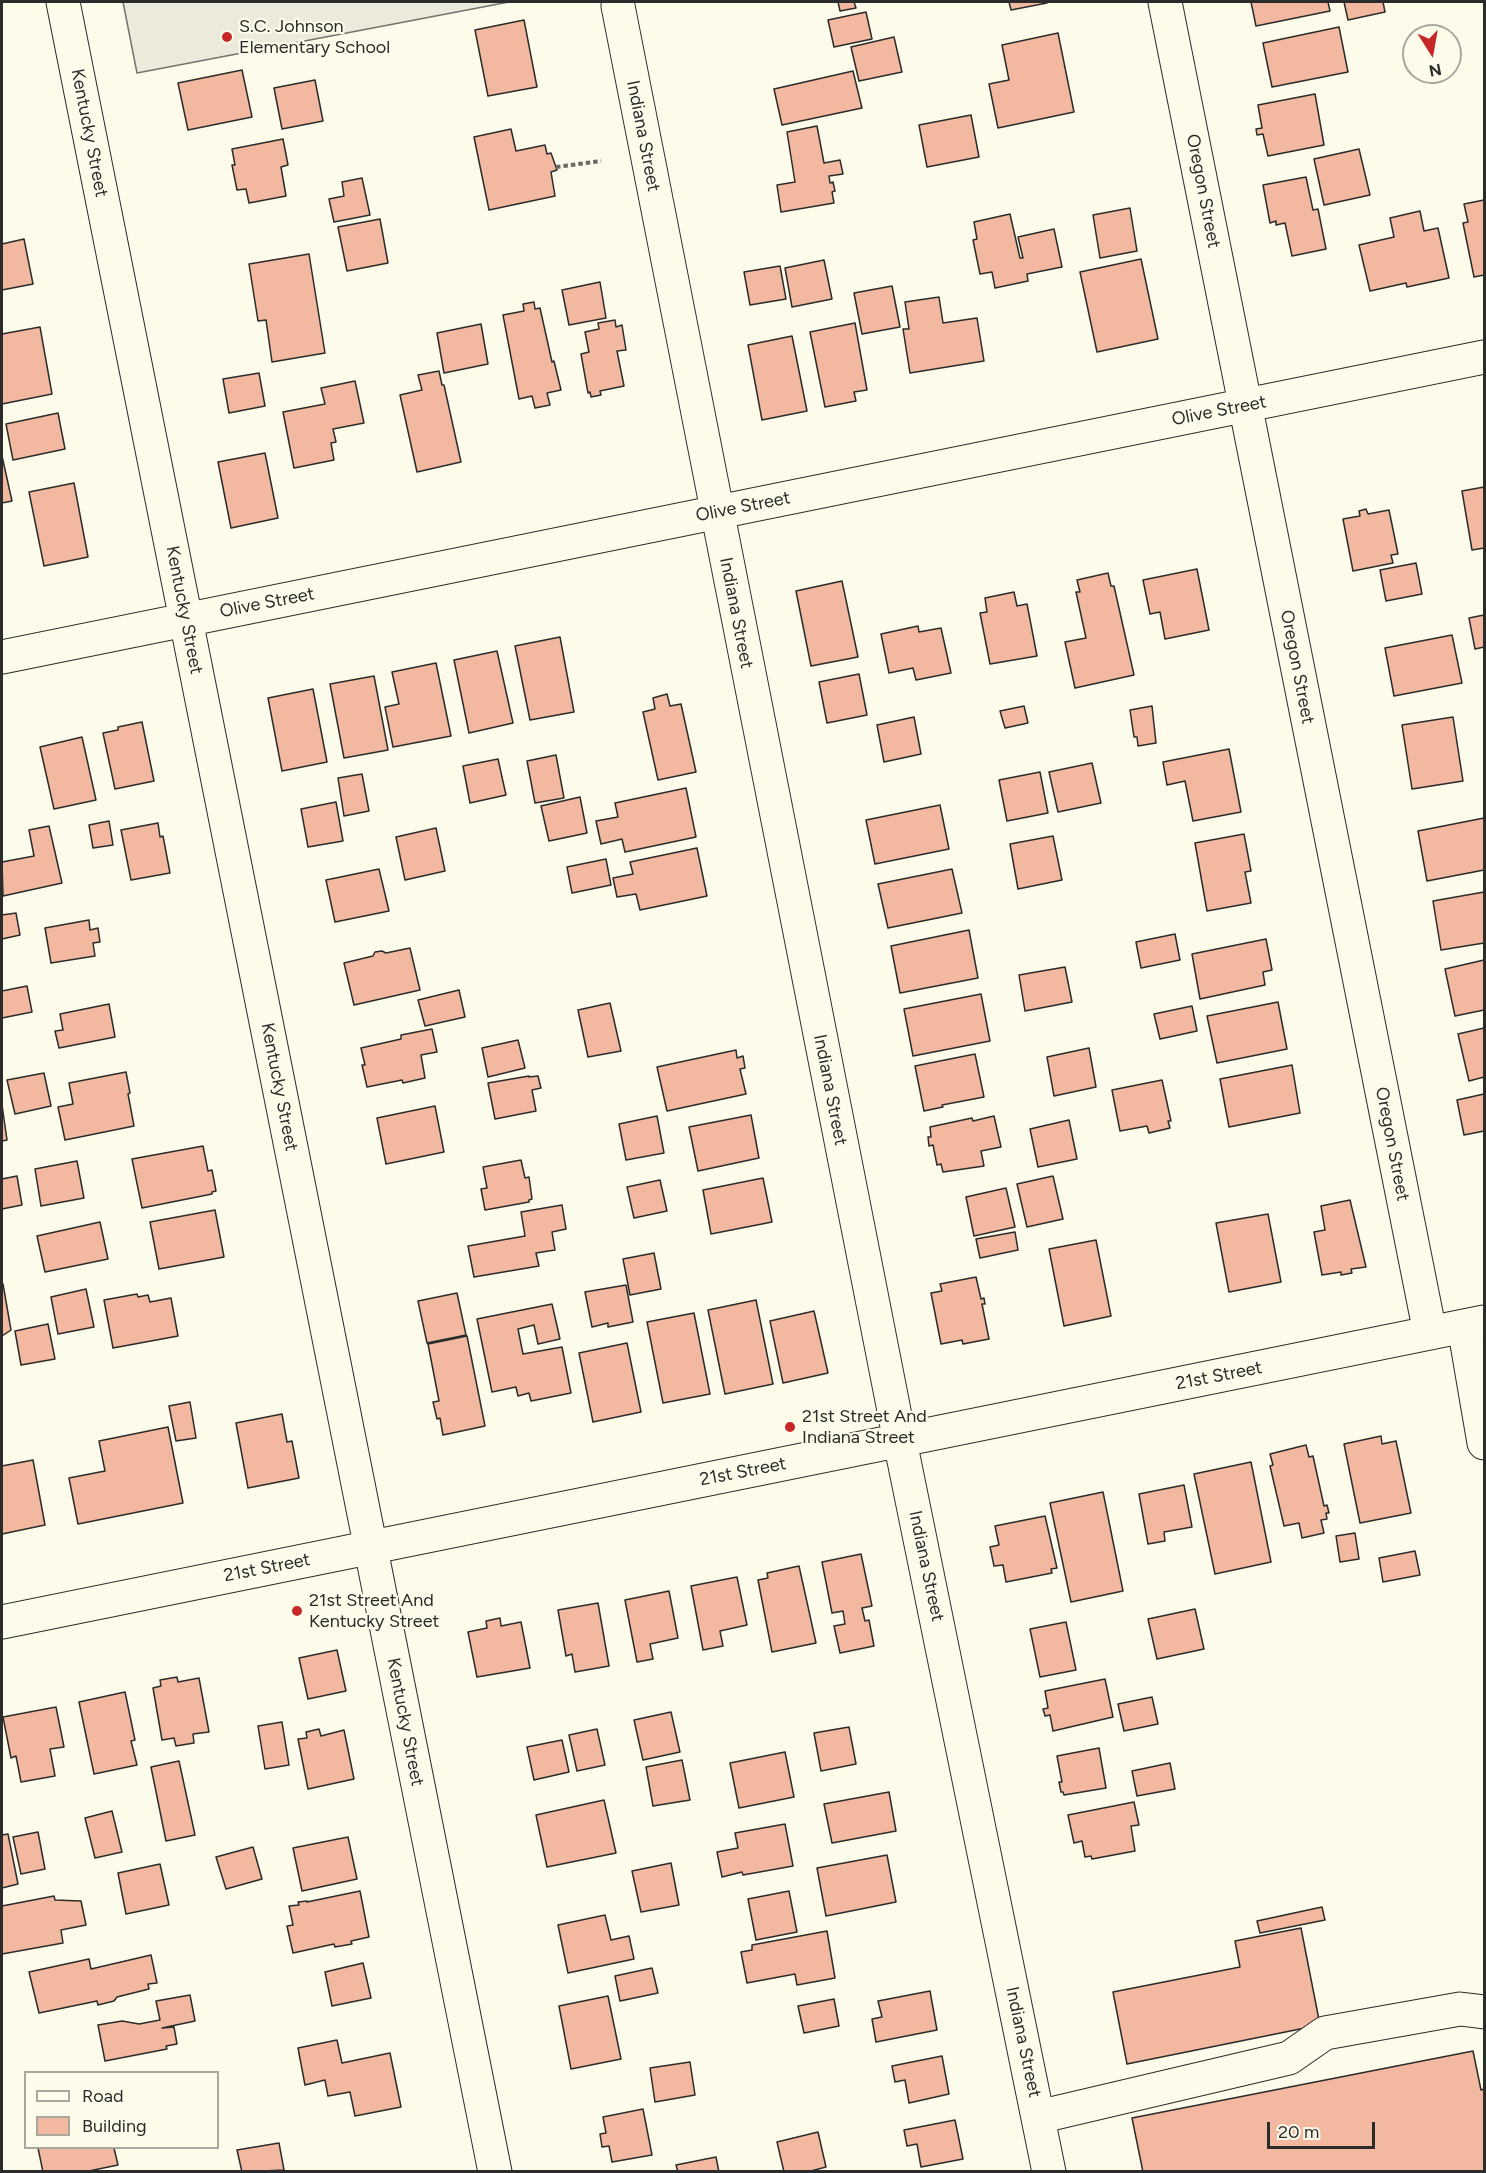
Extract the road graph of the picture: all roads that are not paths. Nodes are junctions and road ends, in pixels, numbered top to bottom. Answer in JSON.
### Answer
{"nodes":[{"id":1,"x":63,"y":2,"type":"edge"},
{"id":2,"x":1165,"y":2,"type":"edge"},
{"id":3,"x":618,"y":6,"type":"dead end"},
{"id":4,"x":1485,"y":357,"type":"edge"},
{"id":5,"x":1245,"y":406,"type":"junction"},
{"id":6,"x":717,"y":512,"type":"junction"},
{"id":7,"x":186,"y":619,"type":"junction"},
{"id":8,"x":2,"y":657,"type":"edge"},
{"id":9,"x":1474,"y":1324,"type":"edge"},
{"id":10,"x":1430,"y":1333,"type":"junction"},
{"id":11,"x":900,"y":1441,"type":"junction"},
{"id":12,"x":1485,"y":1443,"type":"edge"},
{"id":13,"x":370,"y":1547,"type":"junction"},
{"id":14,"x":2,"y":1622,"type":"edge"},
{"id":15,"x":1485,"y":2012,"type":"edge"},
{"id":16,"x":1038,"y":2117,"type":"junction"},
{"id":17,"x":495,"y":2172,"type":"edge"},
{"id":18,"x":1049,"y":2172,"type":"edge"}],
"edges":[{"from":1,"to":7,"type":"street","name":"Kentucky Street"},
{"from":2,"to":5,"type":"street","name":"Oregon Street"},
{"from":3,"to":6,"type":"street","name":"Indiana Street"},
{"from":4,"to":5,"type":"street","name":"Olive Street"},
{"from":5,"to":6,"type":"street","name":"Olive Street"},
{"from":5,"to":10,"type":"street","name":"Oregon Street"},
{"from":6,"to":7,"type":"street","name":"Olive Street"},
{"from":6,"to":11,"type":"street","name":"Indiana Street"},
{"from":7,"to":8,"type":"street","name":"Olive Street"},
{"from":7,"to":13,"type":"street","name":"Kentucky Street"},
{"from":9,"to":10,"type":"street","name":"21st Street"},
{"from":9,"to":12,"type":"street"},
{"from":10,"to":11,"type":"street","name":"21st Street"},
{"from":11,"to":13,"type":"street","name":"21st Street"},
{"from":11,"to":16,"type":"street","name":"Indiana Street"},
{"from":13,"to":14,"type":"street","name":"21st Street"},
{"from":13,"to":17,"type":"street","name":"Kentucky Street"},
{"from":15,"to":16,"type":"street"},
{"from":16,"to":18,"type":"street","name":"Indiana Street"}]}
